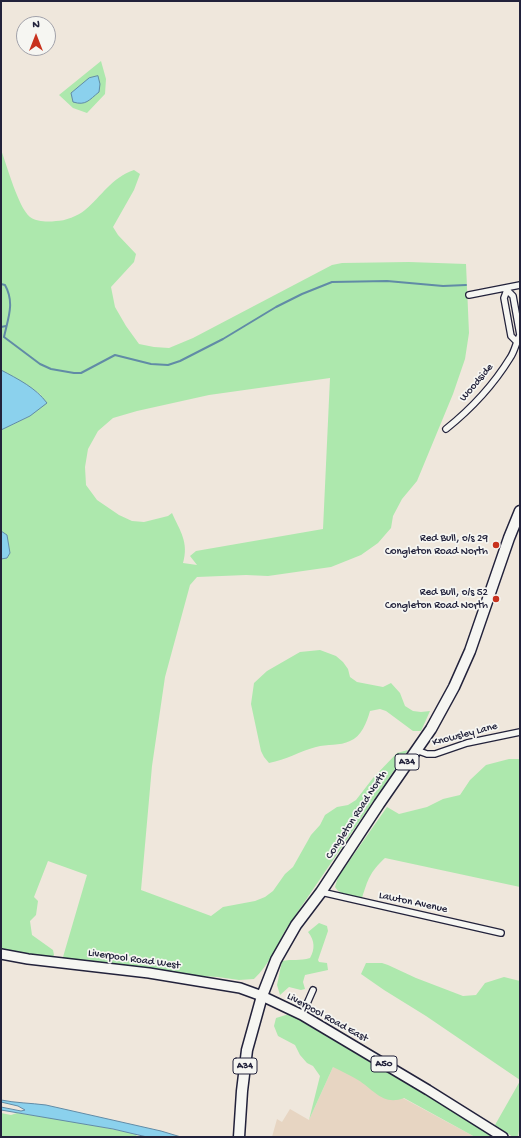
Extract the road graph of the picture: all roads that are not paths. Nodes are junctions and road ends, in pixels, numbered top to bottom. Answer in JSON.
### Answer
{"nodes":[{"id":1,"x":520,"y":285,"type":"edge"},
{"id":2,"x":506,"y":289,"type":"junction"},
{"id":3,"x":470,"y":295,"type":"dead end"},
{"id":4,"x":520,"y":335,"type":"edge"},
{"id":5,"x":518,"y":344,"type":"edge"},
{"id":6,"x":446,"y":429,"type":"dead end"},
{"id":7,"x":520,"y":511,"type":"edge"},
{"id":8,"x":520,"y":732,"type":"edge"},
{"id":9,"x":416,"y":750,"type":"junction"},
{"id":10,"x":321,"y":892,"type":"junction"},
{"id":11,"x":501,"y":933,"type":"dead end"},
{"id":12,"x":1,"y":954,"type":"edge"},
{"id":13,"x":313,"y":990,"type":"dead end"},
{"id":14,"x":262,"y":996,"type":"junction"},
{"id":15,"x":302,"y":1015,"type":"junction"},
{"id":16,"x":239,"y":1137,"type":"edge"},
{"id":17,"x":503,"y":1137,"type":"edge"}],
"edges":[{"from":1,"to":2,"type":"street"},
{"from":2,"to":3,"type":"street"},
{"from":2,"to":4,"type":"street"},
{"from":2,"to":5,"type":"street"},
{"from":4,"to":5,"type":"street","name":"Woodside"},
{"from":5,"to":6,"type":"street","name":"Woodside"},
{"from":7,"to":9,"type":"highway","name":"Congleton Road North","number":"A34"},
{"from":8,"to":9,"type":"street","name":"Knowsley Lane"},
{"from":9,"to":10,"type":"highway","name":"Congleton Road North","number":"A34"},
{"from":10,"to":11,"type":"street","name":"Lawton Avenue"},
{"from":10,"to":14,"type":"highway","name":"Congleton Road North","number":"A34"},
{"from":12,"to":14,"type":"main road","name":"Liverpool Road West","number":"A50"},
{"from":13,"to":15,"type":"street"},
{"from":14,"to":15,"type":"main road","name":"Liverpool Road East","number":"A50"},
{"from":14,"to":16,"type":"highway","number":"A34"},
{"from":15,"to":17,"type":"main road","name":"Liverpool Road East","number":"A50"}]}
